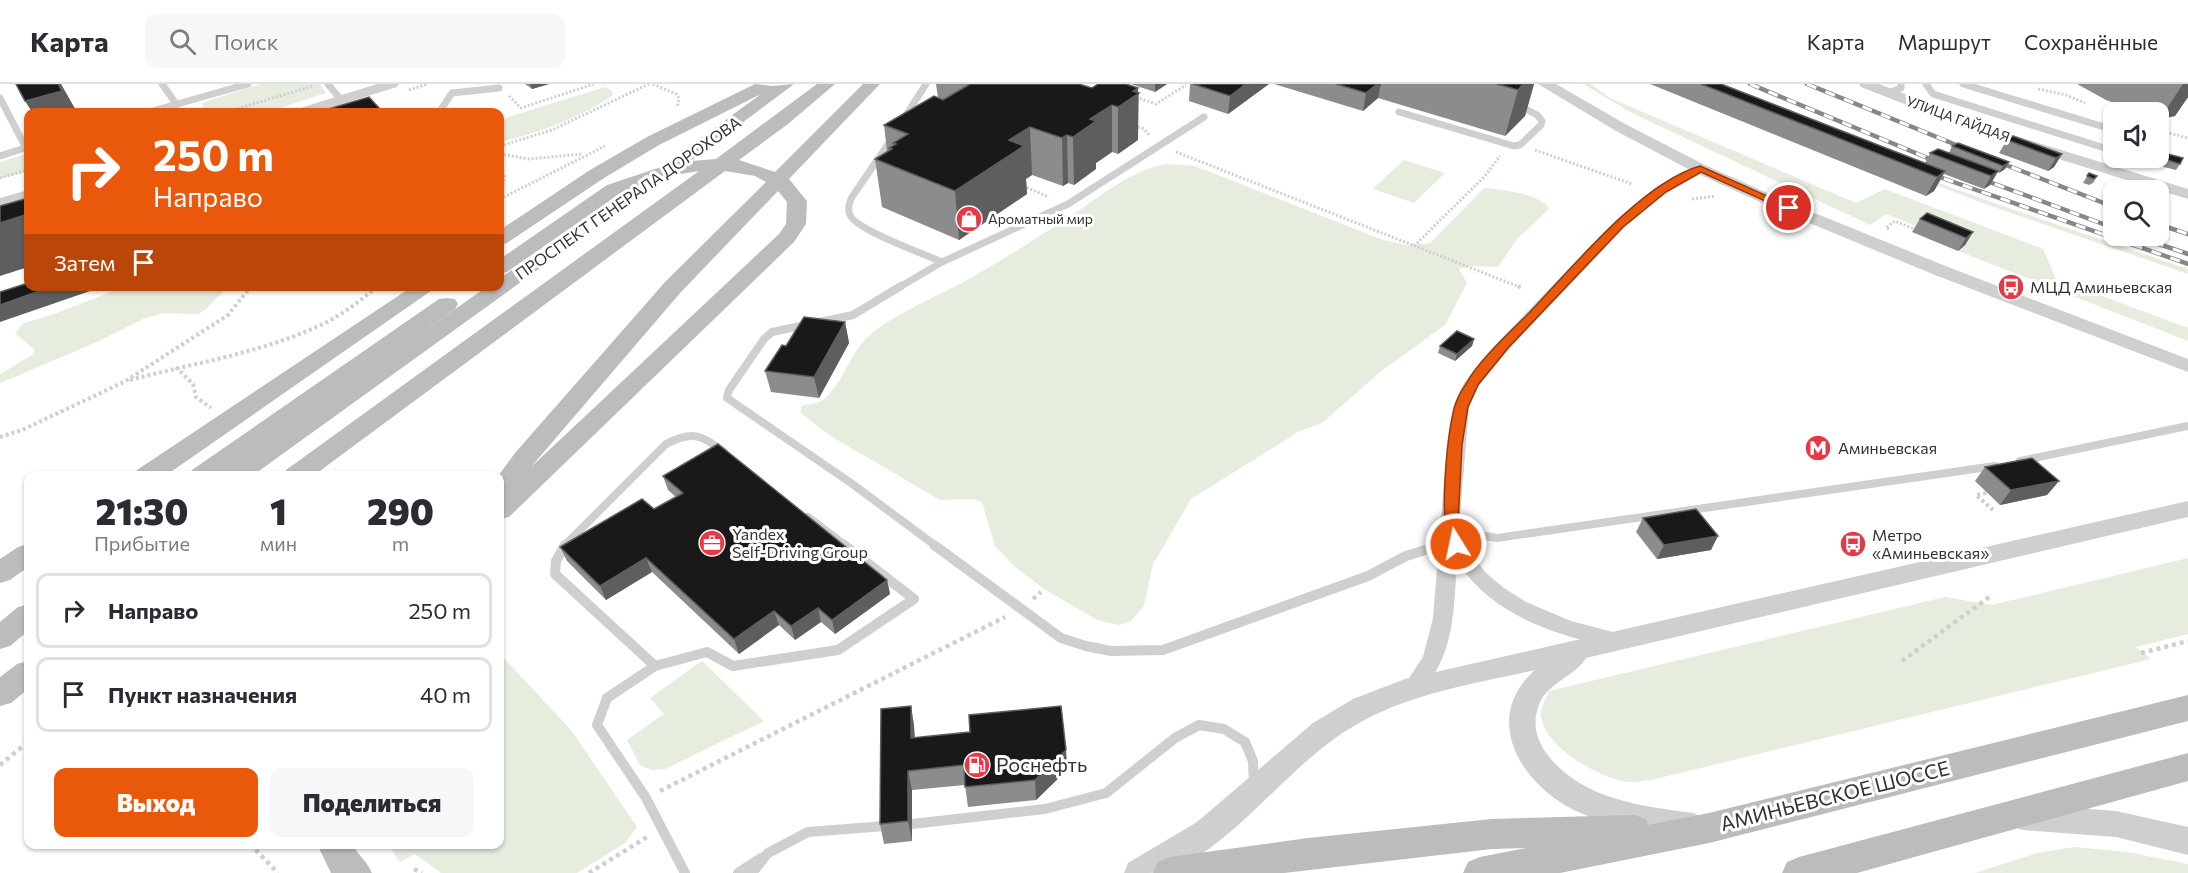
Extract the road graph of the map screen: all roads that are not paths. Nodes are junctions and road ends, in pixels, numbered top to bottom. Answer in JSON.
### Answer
{"nodes":[{"id":1,"x":162,"y":84,"type":"edge"},
{"id":2,"x":248,"y":84,"type":"edge"},
{"id":3,"x":328,"y":84,"type":"edge"},
{"id":4,"x":392,"y":84,"type":"edge"},
{"id":5,"x":444,"y":84,"type":"edge"},
{"id":6,"x":766,"y":84,"type":"edge"},
{"id":7,"x":786,"y":84,"type":"edge"},
{"id":8,"x":827,"y":84,"type":"edge"},
{"id":9,"x":872,"y":84,"type":"edge"},
{"id":10,"x":926,"y":84,"type":"edge"},
{"id":11,"x":1545,"y":84,"type":"edge"},
{"id":12,"x":1866,"y":84,"type":"edge"},
{"id":13,"x":1926,"y":84,"type":"edge"},
{"id":14,"x":1963,"y":84,"type":"edge"},
{"id":15,"x":499,"y":88,"type":"road end"},
{"id":16,"x":1894,"y":88,"type":"edge"},
{"id":17,"x":452,"y":93,"type":"junction"},
{"id":18,"x":0,"y":98,"type":"edge"},
{"id":19,"x":341,"y":100,"type":"junction"},
{"id":20,"x":1513,"y":103,"type":"edge"},
{"id":21,"x":177,"y":105,"type":"junction"},
{"id":22,"x":173,"y":108,"type":"edge"},
{"id":23,"x":315,"y":108,"type":"edge"},
{"id":24,"x":441,"y":108,"type":"edge"},
{"id":25,"x":1399,"y":112,"type":"dead end"},
{"id":26,"x":1204,"y":117,"type":"dead end"},
{"id":27,"x":2103,"y":127,"type":"edge"},
{"id":28,"x":24,"y":142,"type":"edge"},
{"id":29,"x":2103,"y":148,"type":"edge"},
{"id":30,"x":24,"y":149,"type":"edge"},
{"id":31,"x":0,"y":156,"type":"edge"},
{"id":32,"x":879,"y":158,"type":"junction"},
{"id":33,"x":890,"y":162,"type":"edge"},
{"id":34,"x":1700,"y":169,"type":"junction"},
{"id":35,"x":2188,"y":194,"type":"edge"},
{"id":36,"x":24,"y":196,"type":"edge"},
{"id":37,"x":0,"y":204,"type":"edge"},
{"id":38,"x":504,"y":236,"type":"edge"},
{"id":39,"x":942,"y":262,"type":"junction"},
{"id":40,"x":504,"y":265,"type":"edge"},
{"id":41,"x":504,"y":284,"type":"edge"},
{"id":42,"x":421,"y":291,"type":"edge"},
{"id":43,"x":465,"y":291,"type":"edge"},
{"id":44,"x":495,"y":291,"type":"edge"},
{"id":45,"x":2188,"y":366,"type":"edge"},
{"id":46,"x":2188,"y":426,"type":"edge"},
{"id":47,"x":734,"y":460,"type":"edge"},
{"id":48,"x":2015,"y":462,"type":"edge"},
{"id":49,"x":2004,"y":465,"type":"edge"},
{"id":50,"x":153,"y":471,"type":"edge"},
{"id":51,"x":208,"y":471,"type":"edge"},
{"id":52,"x":241,"y":471,"type":"edge"},
{"id":53,"x":302,"y":471,"type":"edge"},
{"id":54,"x":504,"y":486,"type":"edge"},
{"id":55,"x":504,"y":506,"type":"edge"},
{"id":56,"x":2188,"y":509,"type":"edge"},
{"id":57,"x":801,"y":511,"type":"edge"},
{"id":58,"x":1450,"y":532,"type":"junction"},
{"id":59,"x":24,"y":557,"type":"edge"},
{"id":60,"x":0,"y":573,"type":"edge"},
{"id":61,"x":24,"y":620,"type":"edge"},
{"id":62,"x":0,"y":638,"type":"edge"},
{"id":63,"x":1619,"y":641,"type":"junction"},
{"id":64,"x":1578,"y":651,"type":"junction"},
{"id":65,"x":655,"y":666,"type":"junction"},
{"id":66,"x":24,"y":676,"type":"edge"},
{"id":67,"x":1414,"y":687,"type":"junction"},
{"id":68,"x":0,"y":694,"type":"edge"},
{"id":69,"x":2188,"y":708,"type":"edge"},
{"id":70,"x":2188,"y":767,"type":"edge"},
{"id":71,"x":1254,"y":789,"type":"junction"},
{"id":72,"x":2011,"y":816,"type":"junction"},
{"id":73,"x":912,"y":824,"type":"dead end"},
{"id":74,"x":885,"y":826,"type":"edge"},
{"id":75,"x":1709,"y":828,"type":"junction"},
{"id":76,"x":2188,"y":842,"type":"edge"},
{"id":77,"x":337,"y":849,"type":"edge"},
{"id":78,"x":768,"y":853,"type":"junction"},
{"id":79,"x":355,"y":873,"type":"edge"},
{"id":80,"x":685,"y":873,"type":"edge"},
{"id":81,"x":738,"y":873,"type":"edge"},
{"id":82,"x":752,"y":873,"type":"edge"},
{"id":83,"x":1139,"y":873,"type":"edge"},
{"id":84,"x":1170,"y":873,"type":"edge"},
{"id":85,"x":1480,"y":873,"type":"edge"},
{"id":86,"x":1798,"y":873,"type":"edge"}],
"edges":[{"from":1,"to":21,"type":"lane"},
{"from":2,"to":21,"type":"lane"},
{"from":3,"to":19,"type":"lane"},
{"from":4,"to":19,"type":"street"},
{"from":5,"to":17,"type":"lane"},
{"from":6,"to":38,"type":"main road"},
{"from":7,"to":41,"type":"main road","name":"ПРОСПЕКТ ГЕНЕРАЛА ДОРОХОВА"},
{"from":8,"to":53,"type":"main road","name":"ПРОСПЕКТ ГЕНЕРАЛА ДОРОХОВА"},
{"from":9,"to":54,"type":"main road"},
{"from":10,"to":32,"type":"lane"},
{"from":11,"to":34,"type":"street"},
{"from":12,"to":16,"type":"street","name":"УЛИЦА ГАЙДАЯ"},
{"from":13,"to":29,"type":"lane"},
{"from":14,"to":27,"type":"lane"},
{"from":15,"to":17,"type":"lane"},
{"from":16,"to":35,"type":"street","name":"УЛИЦА ГАЙДАЯ"},
{"from":17,"to":24,"type":"lane"},
{"from":18,"to":28,"type":"lane"},
{"from":19,"to":23,"type":"street"},
{"from":20,"to":25,"type":"lane"},
{"from":21,"to":22,"type":"lane"},
{"from":26,"to":39,"type":"lane"},
{"from":30,"to":31,"type":"lane"},
{"from":32,"to":33,"type":"lane"},
{"from":32,"to":39,"type":"lane"},
{"from":34,"to":45,"type":"street"},
{"from":34,"to":58,"type":"street"},
{"from":36,"to":37,"type":"street"},
{"from":39,"to":58,"type":"lane"},
{"from":40,"to":55,"type":"main road"},
{"from":42,"to":50,"type":"main road"},
{"from":43,"to":51,"type":"main road"},
{"from":44,"to":52,"type":"main road","name":"ПРОСПЕКТ ГЕНЕРАЛА ДОРОХОВА"},
{"from":46,"to":48,"type":"lane"},
{"from":47,"to":65,"type":"lane"},
{"from":49,"to":58,"type":"lane"},
{"from":56,"to":63,"type":"street"},
{"from":57,"to":65,"type":"lane"},
{"from":58,"to":63,"type":"street"},
{"from":58,"to":67,"type":"street"},
{"from":59,"to":60,"type":"main road"},
{"from":61,"to":62,"type":"main road"},
{"from":63,"to":64,"type":"street"},
{"from":64,"to":67,"type":"street"},
{"from":64,"to":75,"type":"street"},
{"from":65,"to":80,"type":"lane"},
{"from":66,"to":68,"type":"main road"},
{"from":67,"to":71,"type":"street"},
{"from":69,"to":75,"type":"main road","name":"АМИНЬЕВСКОЕ ШОССЕ"},
{"from":70,"to":72,"type":"main road"},
{"from":71,"to":73,"type":"lane"},
{"from":71,"to":83,"type":"street"},
{"from":72,"to":76,"type":"street"},
{"from":72,"to":86,"type":"main road"},
{"from":74,"to":78,"type":"lane"},
{"from":75,"to":84,"type":"main road"},
{"from":75,"to":85,"type":"main road","name":"АМИНЬЕВСКОЕ ШОССЕ"},
{"from":77,"to":79,"type":"main road"},
{"from":78,"to":81,"type":"lane"},
{"from":78,"to":82,"type":"lane"}]}
